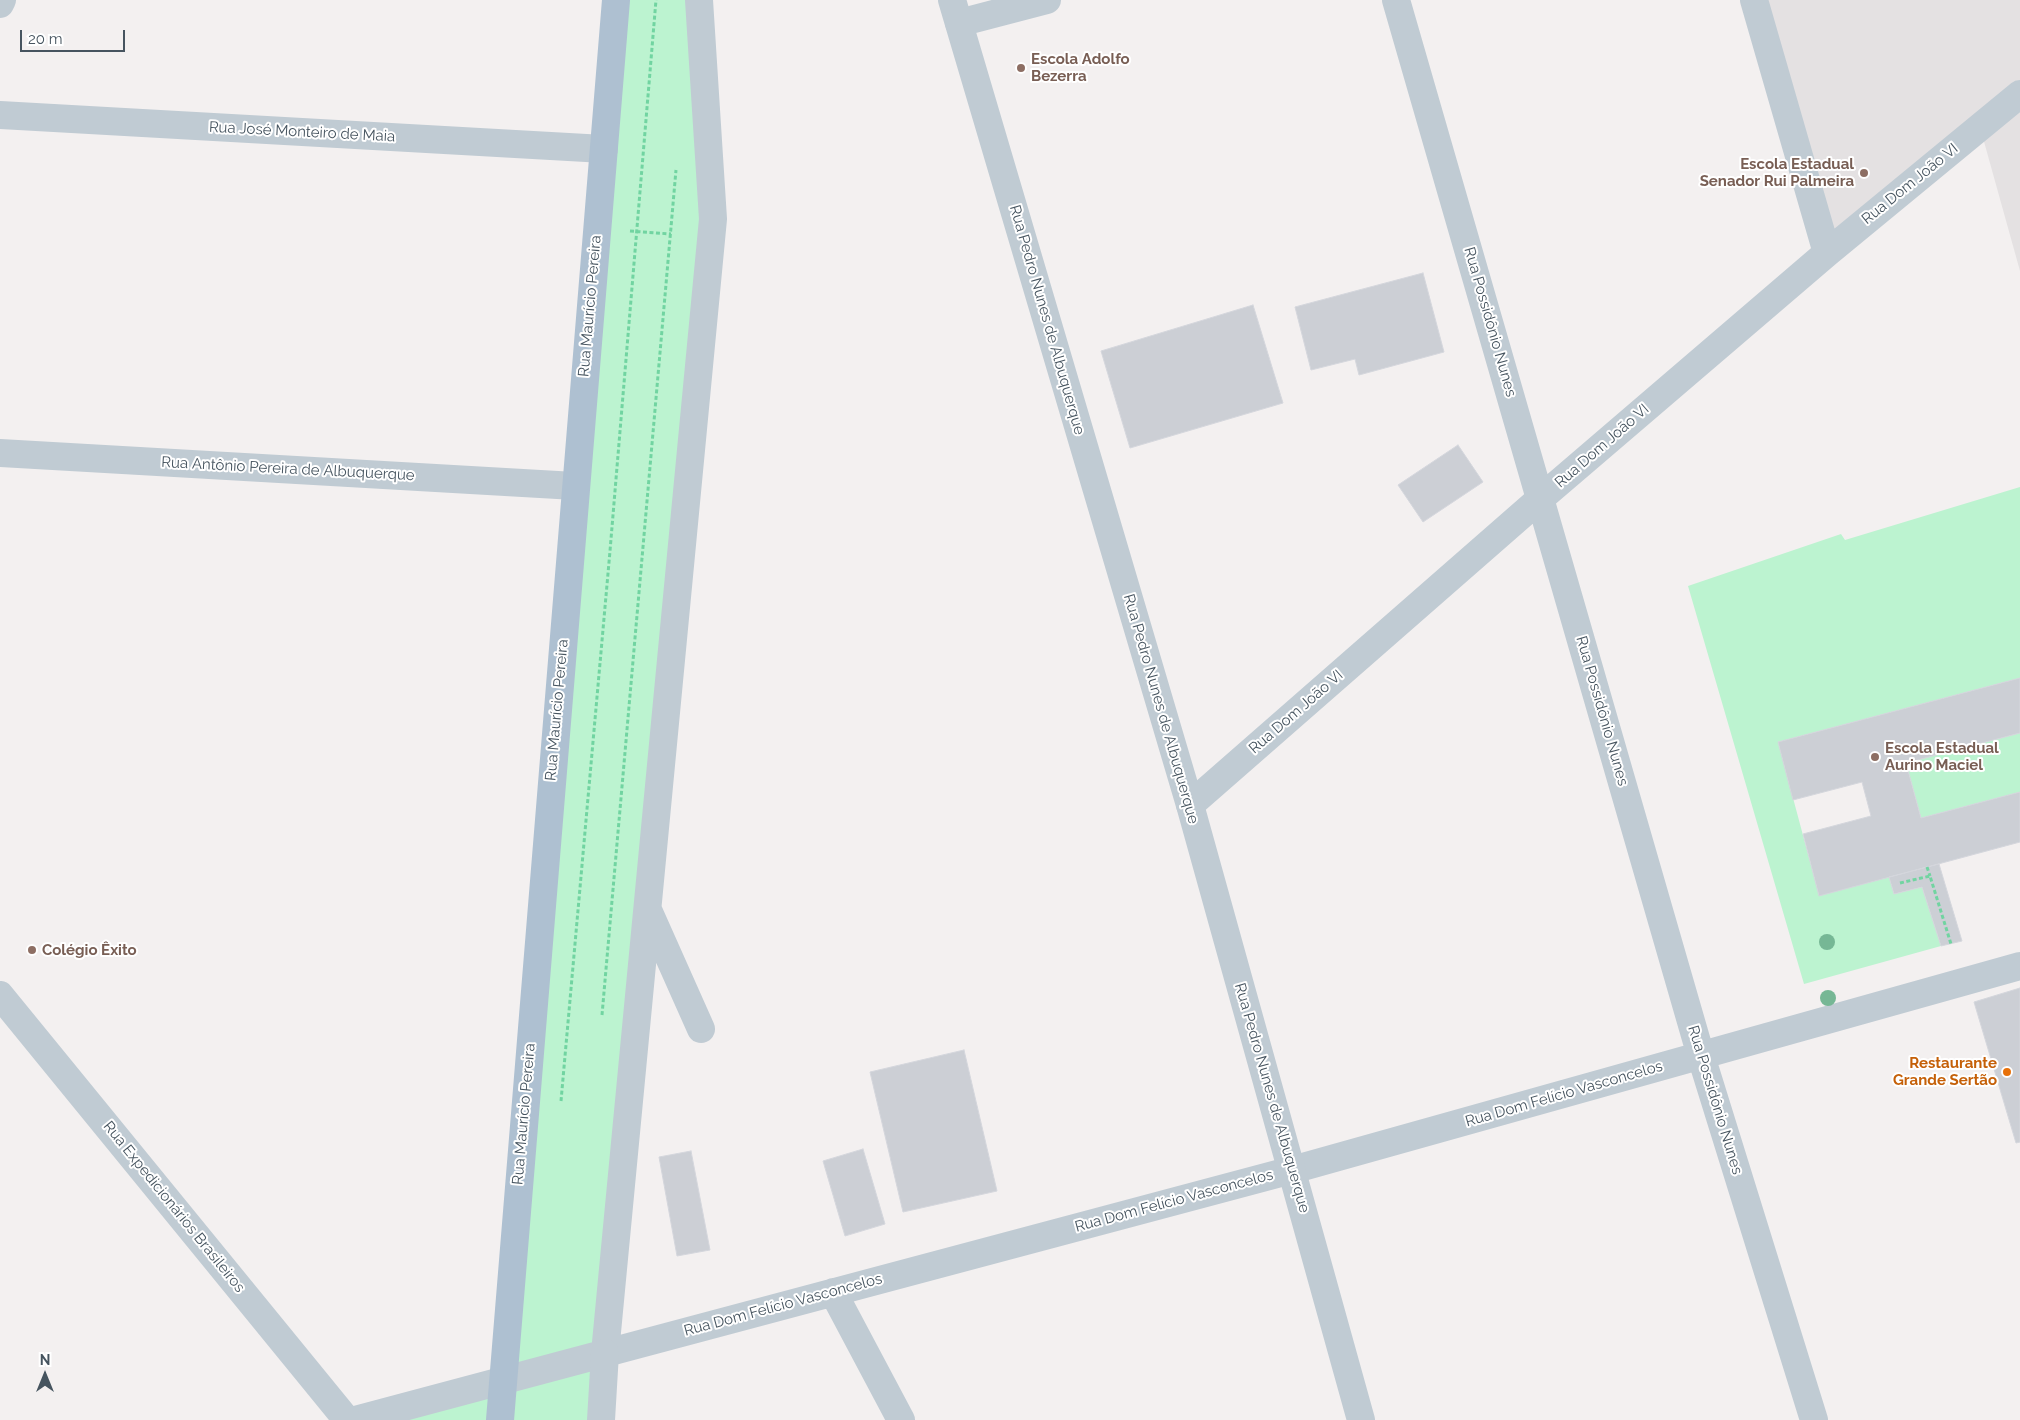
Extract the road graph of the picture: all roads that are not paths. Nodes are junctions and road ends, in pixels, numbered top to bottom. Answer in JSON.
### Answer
{"nodes":[{"id":1,"x":2,"y":0,"type":"edge"},
{"id":2,"x":616,"y":0,"type":"edge"},
{"id":3,"x":699,"y":0,"type":"edge"},
{"id":4,"x":1047,"y":0,"type":"edge"},
{"id":5,"x":1396,"y":0,"type":"edge"},
{"id":6,"x":1754,"y":0,"type":"edge"},
{"id":7,"x":0,"y":4,"type":"edge"},
{"id":8,"x":956,"y":12,"type":"edge"},
{"id":9,"x":2020,"y":94,"type":"edge"},
{"id":10,"x":0,"y":115,"type":"edge"},
{"id":11,"x":604,"y":149,"type":"junction"},
{"id":12,"x":1827,"y":253,"type":"junction"},
{"id":13,"x":0,"y":453,"type":"edge"},
{"id":14,"x":576,"y":486,"type":"junction"},
{"id":15,"x":1541,"y":498,"type":"junction"},
{"id":16,"x":1190,"y":805,"type":"junction"},
{"id":17,"x":648,"y":909,"type":"junction"},
{"id":18,"x":2020,"y":966,"type":"edge"},
{"id":19,"x":0,"y":995,"type":"edge"},
{"id":20,"x":701,"y":1029,"type":"dead end"},
{"id":21,"x":1701,"y":1056,"type":"junction"},
{"id":22,"x":1292,"y":1170,"type":"junction"},
{"id":23,"x":833,"y":1292,"type":"junction"},
{"id":24,"x":605,"y":1353,"type":"junction"},
{"id":25,"x":503,"y":1380,"type":"junction"},
{"id":26,"x":348,"y":1420,"type":"edge"},
{"id":27,"x":354,"y":1420,"type":"edge"},
{"id":28,"x":500,"y":1420,"type":"edge"},
{"id":29,"x":600,"y":1420,"type":"edge"},
{"id":30,"x":901,"y":1420,"type":"edge"},
{"id":31,"x":1361,"y":1420,"type":"edge"},
{"id":32,"x":1814,"y":1420,"type":"edge"}],
"edges":[{"from":1,"to":7,"type":"street"},
{"from":2,"to":11,"type":"main road","name":"Rua Maurício Pereira"},
{"from":3,"to":17,"type":"street"},
{"from":4,"to":8,"type":"street"},
{"from":5,"to":15,"type":"street","name":"Rua Possidônio Nunes"},
{"from":6,"to":12,"type":"street"},
{"from":8,"to":16,"type":"street","name":"Rua Pedro Nunes de Albuquerque"},
{"from":9,"to":12,"type":"street","name":"Rua Dom João VI"},
{"from":10,"to":11,"type":"street","name":"Rua José Monteiro de Maia"},
{"from":11,"to":14,"type":"main road","name":"Rua Maurício Pereira"},
{"from":12,"to":15,"type":"street","name":"Rua Dom João VI"},
{"from":13,"to":14,"type":"street","name":"Rua Antônio Pereira de Albuquerque"},
{"from":14,"to":25,"type":"main road","name":"Rua Maurício Pereira"},
{"from":15,"to":16,"type":"street","name":"Rua Dom João VI"},
{"from":15,"to":21,"type":"street","name":"Rua Possidônio Nunes"},
{"from":16,"to":22,"type":"street","name":"Rua Pedro Nunes de Albuquerque"},
{"from":17,"to":20,"type":"street"},
{"from":17,"to":24,"type":"street"},
{"from":18,"to":21,"type":"street","name":"Rua Dom Felício Vasconcelos"},
{"from":19,"to":26,"type":"street","name":"Rua Expedicionários Brasileiros"},
{"from":21,"to":22,"type":"street","name":"Rua Dom Felício Vasconcelos"},
{"from":21,"to":32,"type":"street","name":"Rua Possidônio Nunes"},
{"from":22,"to":23,"type":"street","name":"Rua Dom Felício Vasconcelos"},
{"from":22,"to":31,"type":"street","name":"Rua Pedro Nunes de Albuquerque"},
{"from":23,"to":24,"type":"street","name":"Rua Dom Felício Vasconcelos"},
{"from":23,"to":30,"type":"street"},
{"from":24,"to":25,"type":"street","name":"Rua Dom Felício Vasconcelos"},
{"from":24,"to":29,"type":"street"},
{"from":25,"to":27,"type":"street","name":"Rua Dom Felício Vasconcelos"},
{"from":25,"to":28,"type":"main road","name":"Rua Maurício Pereira"}]}
